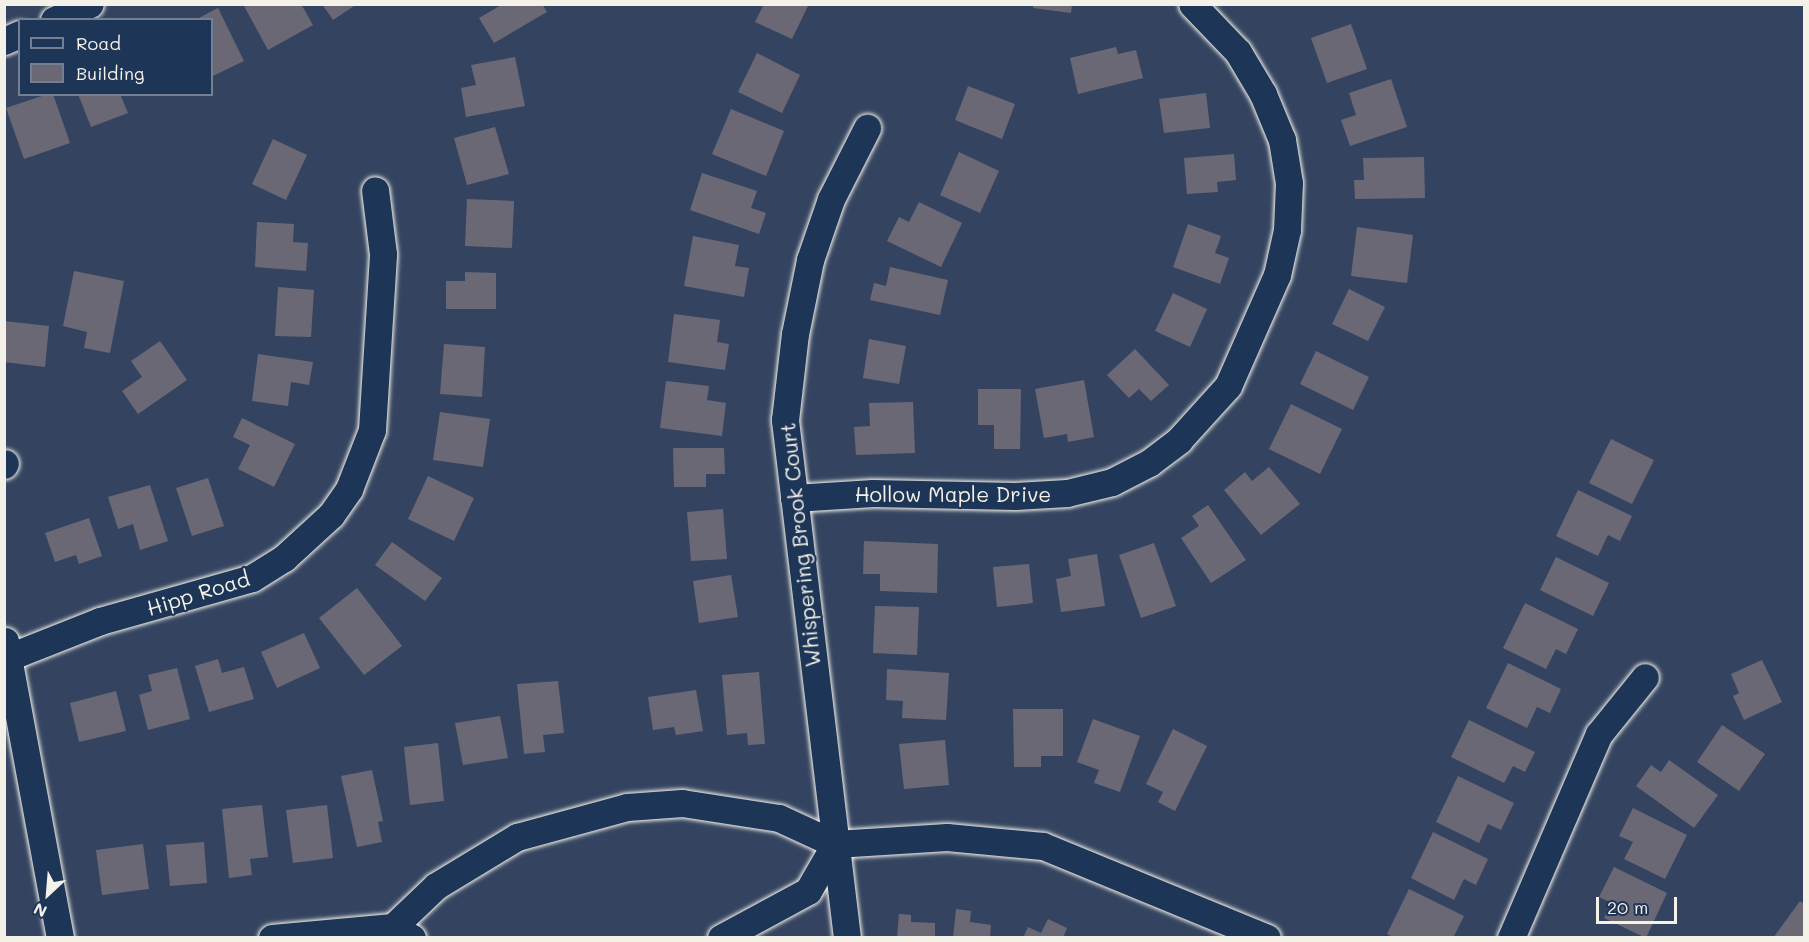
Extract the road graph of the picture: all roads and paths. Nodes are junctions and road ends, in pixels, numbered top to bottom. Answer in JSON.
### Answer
{"nodes":[{"id":1,"x":90,"y":4,"type":"edge"},
{"id":2,"x":1192,"y":4,"type":"edge"},
{"id":3,"x":58,"y":18,"type":"edge"},
{"id":4,"x":18,"y":35,"type":"edge"},
{"id":5,"x":4,"y":41,"type":"edge"},
{"id":6,"x":867,"y":128,"type":"dead end"},
{"id":7,"x":375,"y":190,"type":"dead end"},
{"id":8,"x":794,"y":498,"type":"junction"},
{"id":9,"x":6,"y":652,"type":"edge"},
{"id":10,"x":1646,"y":677,"type":"dead end"},
{"id":11,"x":835,"y":844,"type":"junction"},
{"id":12,"x":403,"y":932,"type":"edge"},
{"id":13,"x":60,"y":938,"type":"edge"},
{"id":14,"x":272,"y":938,"type":"edge"},
{"id":15,"x":721,"y":938,"type":"edge"},
{"id":16,"x":847,"y":938,"type":"edge"},
{"id":17,"x":1267,"y":938,"type":"edge"},
{"id":18,"x":1511,"y":938,"type":"edge"}],
"edges":[{"from":1,"to":3,"type":"street"},
{"from":2,"to":8,"type":"street","name":"Hollow Maple Drive"},
{"from":4,"to":5,"type":"street"},
{"from":6,"to":8,"type":"street","name":"Whispering Brook Court"},
{"from":7,"to":9,"type":"street","name":"Hipp Road"},
{"from":8,"to":11,"type":"street","name":"Whispering Brook Court"},
{"from":9,"to":13,"type":"street"},
{"from":10,"to":18,"type":"street"},
{"from":11,"to":12,"type":"street"},
{"from":11,"to":15,"type":"street"},
{"from":11,"to":16,"type":"street","name":"Whispering Brook Court"},
{"from":11,"to":17,"type":"street"},
{"from":12,"to":14,"type":"street"}]}
